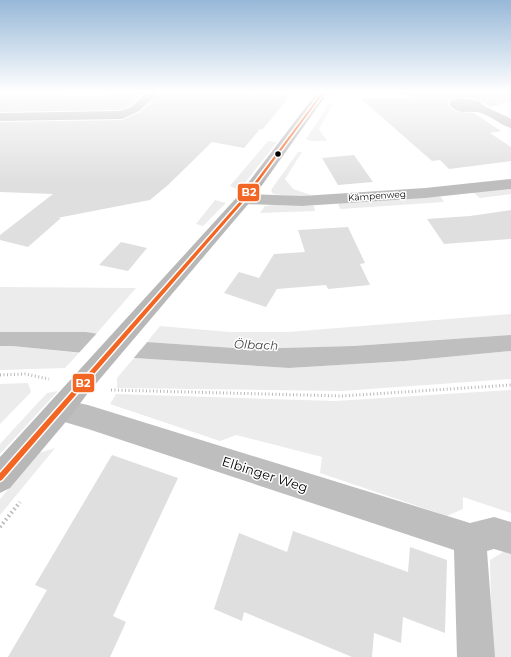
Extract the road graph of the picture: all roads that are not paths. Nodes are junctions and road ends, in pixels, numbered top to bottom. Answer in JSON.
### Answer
{"nodes":[{"id":1,"x":301,"y":122,"type":"edge"},
{"id":2,"x":511,"y":184,"type":"edge"},
{"id":3,"x":244,"y":199,"type":"junction"},
{"id":4,"x":60,"y":410,"type":"junction"},
{"id":5,"x":0,"y":478,"type":"edge"},
{"id":6,"x":511,"y":538,"type":"edge"},
{"id":7,"x":470,"y":540,"type":"junction"},
{"id":8,"x":476,"y":657,"type":"edge"}],
"edges":[{"from":1,"to":3,"type":"street"},
{"from":2,"to":3,"type":"street","name":"Kämpenweg"},
{"from":3,"to":4,"type":"street"},
{"from":4,"to":5,"type":"street"},
{"from":4,"to":7,"type":"street","name":"Elbinger Weg"},
{"from":6,"to":7,"type":"street"},
{"from":7,"to":8,"type":"street"}]}
